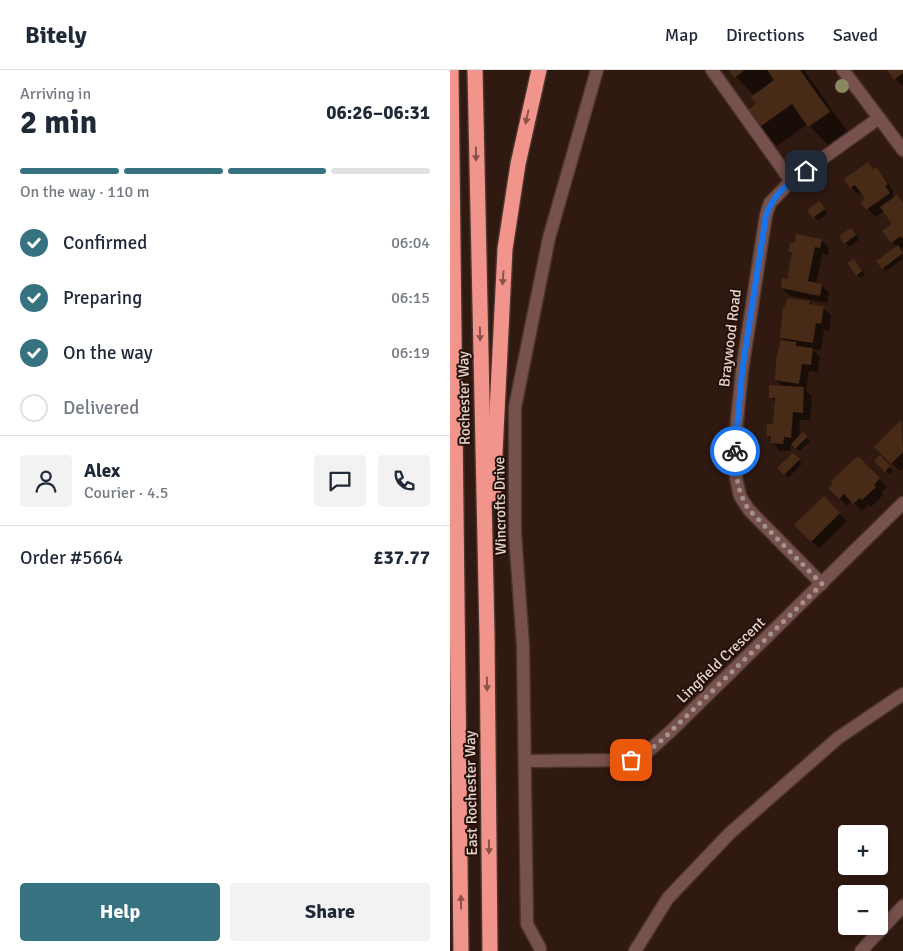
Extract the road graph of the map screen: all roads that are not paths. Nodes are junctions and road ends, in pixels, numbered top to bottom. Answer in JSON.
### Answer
{"nodes":[{"id":1,"x":451,"y":70,"type":"edge"},
{"id":2,"x":475,"y":70,"type":"edge"},
{"id":3,"x":538,"y":70,"type":"edge"},
{"id":4,"x":597,"y":70,"type":"edge"},
{"id":5,"x":712,"y":70,"type":"edge"},
{"id":6,"x":843,"y":70,"type":"edge"},
{"id":7,"x":879,"y":118,"type":"junction"},
{"id":8,"x":903,"y":150,"type":"edge"},
{"id":9,"x":791,"y":182,"type":"junction"},
{"id":10,"x":903,"y":503,"type":"edge"},
{"id":11,"x":822,"y":584,"type":"junction"},
{"id":12,"x":487,"y":636,"type":"junction"},
{"id":13,"x":903,"y":694,"type":"edge"},
{"id":14,"x":526,"y":761,"type":"junction"},
{"id":15,"x":903,"y":906,"type":"edge"},
{"id":16,"x":540,"y":948,"type":"dead end"},
{"id":17,"x":461,"y":951,"type":"edge"},
{"id":18,"x":490,"y":951,"type":"edge"},
{"id":19,"x":635,"y":951,"type":"edge"},
{"id":20,"x":861,"y":951,"type":"edge"}],
"edges":[{"from":17,"to":1,"type":"highway","name":"East Rochester Way","one_way":true},
{"from":2,"to":12,"type":"highway","name":"Rochester Way","one_way":true},
{"from":3,"to":12,"type":"highway","one_way":true},
{"from":4,"to":14,"type":"street","name":"Wincrofts Drive"},
{"from":5,"to":9,"type":"street"},
{"from":6,"to":7,"type":"street"},
{"from":7,"to":8,"type":"street"},
{"from":7,"to":9,"type":"street","name":"Braywood Road"},
{"from":9,"to":11,"type":"street","name":"Braywood Road"},
{"from":10,"to":11,"type":"street","name":"Lingfield Crescent"},
{"from":11,"to":14,"type":"street","name":"Lingfield Crescent"},
{"from":12,"to":18,"type":"highway","name":"East Rochester Way","one_way":true},
{"from":13,"to":19,"type":"street"},
{"from":14,"to":16,"type":"street","name":"Wincrofts Drive"},
{"from":15,"to":20,"type":"street"}]}
